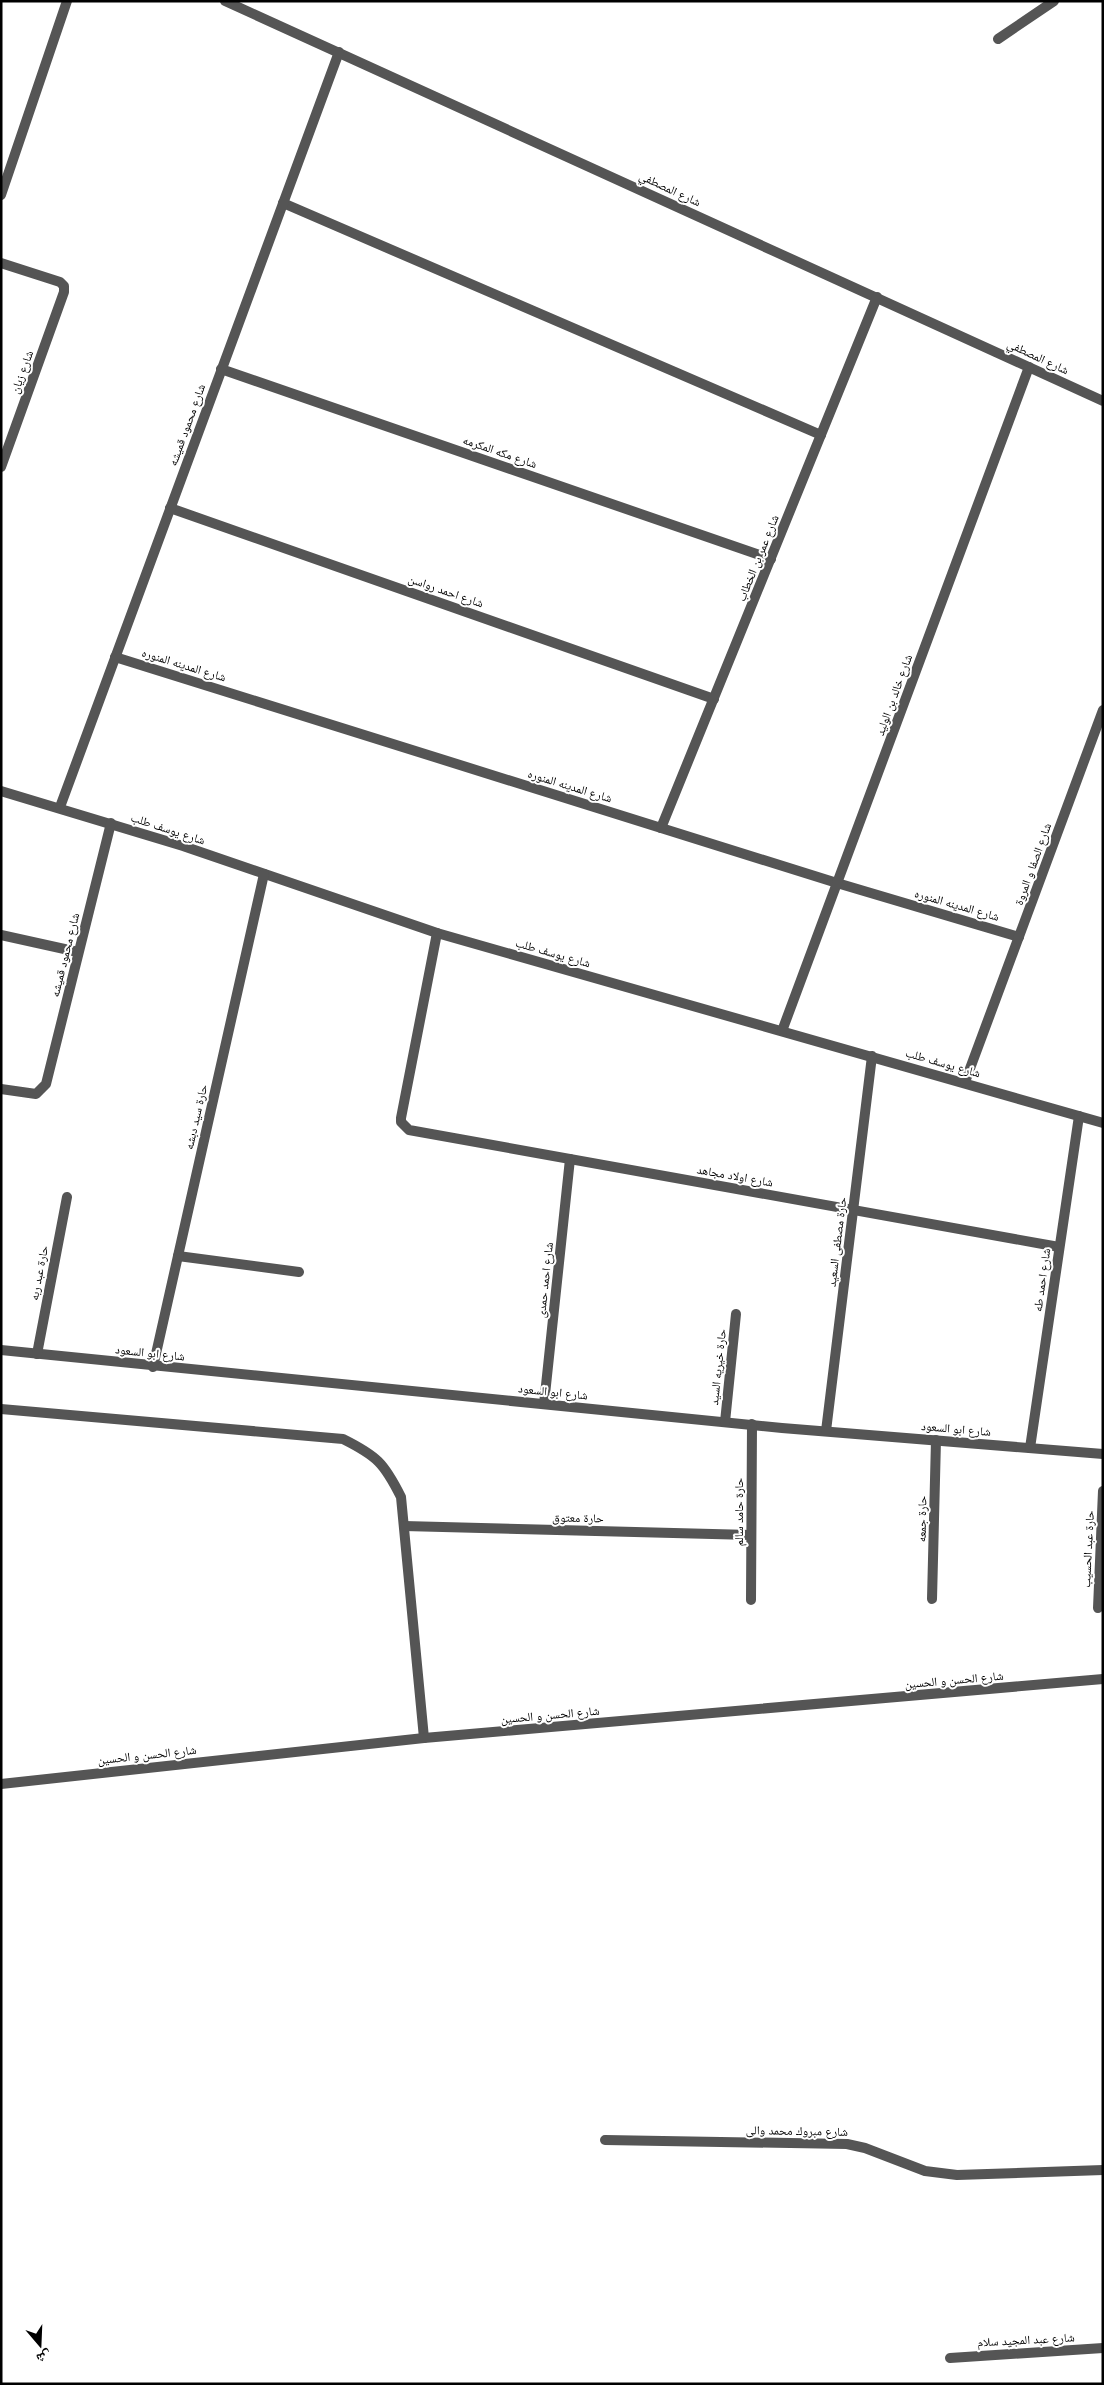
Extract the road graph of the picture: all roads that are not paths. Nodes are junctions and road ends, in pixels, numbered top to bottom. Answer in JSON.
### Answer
{"nodes":[{"id":1,"x":67,"y":1,"type":"edge"},
{"id":2,"x":225,"y":1,"type":"edge"},
{"id":3,"x":1054,"y":1,"type":"edge"},
{"id":4,"x":998,"y":39,"type":"dead end"},
{"id":5,"x":338,"y":52,"type":"junction"},
{"id":6,"x":1,"y":195,"type":"edge"},
{"id":7,"x":283,"y":203,"type":"junction"},
{"id":8,"x":1,"y":263,"type":"edge"},
{"id":9,"x":877,"y":298,"type":"junction"},
{"id":10,"x":1029,"y":367,"type":"junction"},
{"id":11,"x":221,"y":369,"type":"junction"},
{"id":12,"x":1103,"y":401,"type":"edge"},
{"id":13,"x":821,"y":435,"type":"junction"},
{"id":14,"x":1,"y":467,"type":"edge"},
{"id":15,"x":170,"y":508,"type":"junction"},
{"id":16,"x":771,"y":559,"type":"junction"},
{"id":17,"x":115,"y":657,"type":"junction"},
{"id":18,"x":714,"y":699,"type":"junction"},
{"id":19,"x":1103,"y":710,"type":"edge"},
{"id":20,"x":1,"y":790,"type":"edge"},
{"id":21,"x":60,"y":807,"type":"junction"},
{"id":22,"x":111,"y":823,"type":"junction"},
{"id":23,"x":661,"y":828,"type":"junction"},
{"id":24,"x":264,"y":874,"type":"junction"},
{"id":25,"x":837,"y":883,"type":"junction"},
{"id":26,"x":437,"y":933,"type":"junction"},
{"id":27,"x":1,"y":935,"type":"edge"},
{"id":28,"x":1019,"y":937,"type":"junction"},
{"id":29,"x":78,"y":952,"type":"junction"},
{"id":30,"x":782,"y":1031,"type":"junction"},
{"id":31,"x":872,"y":1056,"type":"junction"},
{"id":32,"x":965,"y":1082,"type":"junction"},
{"id":33,"x":1,"y":1089,"type":"edge"},
{"id":34,"x":1079,"y":1116,"type":"junction"},
{"id":35,"x":1103,"y":1123,"type":"edge"},
{"id":36,"x":570,"y":1159,"type":"junction"},
{"id":37,"x":67,"y":1197,"type":"dead end"},
{"id":38,"x":853,"y":1210,"type":"junction"},
{"id":39,"x":1059,"y":1247,"type":"junction"},
{"id":40,"x":178,"y":1256,"type":"junction"},
{"id":41,"x":299,"y":1272,"type":"dead end"},
{"id":42,"x":736,"y":1314,"type":"dead end"},
{"id":43,"x":1,"y":1350,"type":"edge"},
{"id":44,"x":37,"y":1354,"type":"junction"},
{"id":45,"x":153,"y":1367,"type":"junction"},
{"id":46,"x":544,"y":1404,"type":"junction"},
{"id":47,"x":1,"y":1408,"type":"edge"},
{"id":48,"x":725,"y":1422,"type":"junction"},
{"id":49,"x":752,"y":1424,"type":"junction"},
{"id":50,"x":826,"y":1431,"type":"junction"},
{"id":51,"x":936,"y":1440,"type":"junction"},
{"id":52,"x":1030,"y":1448,"type":"junction"},
{"id":53,"x":1103,"y":1454,"type":"edge"},
{"id":54,"x":1103,"y":1491,"type":"edge"},
{"id":55,"x":404,"y":1526,"type":"junction"},
{"id":56,"x":751,"y":1535,"type":"junction"},
{"id":57,"x":932,"y":1599,"type":"dead end"},
{"id":58,"x":751,"y":1600,"type":"dead end"},
{"id":59,"x":1098,"y":1608,"type":"dead end"},
{"id":60,"x":1103,"y":1679,"type":"edge"},
{"id":61,"x":424,"y":1738,"type":"junction"},
{"id":62,"x":1,"y":1784,"type":"edge"},
{"id":63,"x":605,"y":2140,"type":"dead end"},
{"id":64,"x":1103,"y":2170,"type":"edge"},
{"id":65,"x":1103,"y":2348,"type":"edge"},
{"id":66,"x":950,"y":2358,"type":"dead end"}],
"edges":[{"from":1,"to":6,"type":"street"},
{"from":2,"to":5,"type":"street","name":"شارع المصطفي"},
{"from":3,"to":4,"type":"street"},
{"from":5,"to":7,"type":"street","name":"شارع محمود قميشه"},
{"from":5,"to":9,"type":"street","name":"شارع المصطفي"},
{"from":7,"to":11,"type":"street","name":"شارع محمود قميشه"},
{"from":7,"to":13,"type":"street"},
{"from":8,"to":14,"type":"street","name":"شارع زيان"},
{"from":9,"to":10,"type":"street","name":"شارع المصطفي"},
{"from":9,"to":13,"type":"street","name":"شارع عمر بن الخطاب"},
{"from":10,"to":12,"type":"street","name":"شارع المصطفي"},
{"from":10,"to":25,"type":"street","name":"شارع خالد بن الوليد"},
{"from":11,"to":15,"type":"street","name":"شارع محمود قميشه"},
{"from":11,"to":16,"type":"street","name":"شارع مكه المكرمه"},
{"from":13,"to":16,"type":"street","name":"شارع عمر بن الخطاب"},
{"from":15,"to":17,"type":"street","name":"شارع محمود قميشه"},
{"from":15,"to":18,"type":"street","name":"شارع احمد رواسن"},
{"from":16,"to":18,"type":"street","name":"شارع عمر بن الخطاب"},
{"from":17,"to":21,"type":"street","name":"شارع محمود قميشه"},
{"from":17,"to":23,"type":"street","name":"شارع المدينه المنوره"},
{"from":18,"to":23,"type":"street","name":"شارع عمر بن الخطاب"},
{"from":19,"to":28,"type":"street","name":"شارع الصفا و المروة"},
{"from":20,"to":21,"type":"street","name":"شارع يوسف طلب"},
{"from":21,"to":22,"type":"street","name":"شارع يوسف طلب"},
{"from":22,"to":24,"type":"street","name":"شارع يوسف طلب"},
{"from":22,"to":29,"type":"street","name":"شارع محمود قميشه"},
{"from":23,"to":25,"type":"street","name":"شارع المدينه المنوره"},
{"from":24,"to":26,"type":"street","name":"شارع يوسف طلب"},
{"from":24,"to":40,"type":"street","name":"حارة سيد دبشه"},
{"from":25,"to":28,"type":"street","name":"شارع المدينه المنوره"},
{"from":25,"to":30,"type":"street","name":"شارع خالد بن الوليد"},
{"from":26,"to":30,"type":"street","name":"شارع يوسف طلب"},
{"from":26,"to":36,"type":"street","name":"شارع اولاد مجاهد"},
{"from":27,"to":29,"type":"street"},
{"from":28,"to":32,"type":"street","name":"شارع الصفا و المروة"},
{"from":29,"to":33,"type":"street","name":"شارع محمود قميشه"},
{"from":30,"to":31,"type":"street","name":"شارع يوسف طلب"},
{"from":31,"to":32,"type":"street","name":"شارع يوسف طلب"},
{"from":31,"to":38,"type":"street","name":"حارة مصطفى السعيد"},
{"from":32,"to":34,"type":"street","name":"شارع يوسف طلب"},
{"from":34,"to":35,"type":"street","name":"شارع يوسف طلب"},
{"from":34,"to":39,"type":"street","name":"شارع احمد طه"},
{"from":36,"to":38,"type":"street","name":"شارع اولاد مجاهد"},
{"from":36,"to":46,"type":"street","name":"شارع احمد حمدى"},
{"from":37,"to":44,"type":"street","name":"حارة عبد ربه"},
{"from":38,"to":39,"type":"street","name":"شارع اولاد مجاهد"},
{"from":38,"to":50,"type":"street","name":"حارة مصطفى السعيد"},
{"from":39,"to":52,"type":"street","name":"شارع احمد طه"},
{"from":40,"to":41,"type":"street"},
{"from":40,"to":45,"type":"street","name":"حارة سيد دبشه"},
{"from":42,"to":48,"type":"street","name":"حارة خيريه السيد"},
{"from":43,"to":44,"type":"street","name":"شارع ابو السعود"},
{"from":44,"to":45,"type":"street","name":"شارع ابو السعود"},
{"from":45,"to":46,"type":"street","name":"شارع ابو السعود"},
{"from":46,"to":48,"type":"street","name":"شارع ابو السعود"},
{"from":47,"to":55,"type":"street"},
{"from":48,"to":49,"type":"street","name":"شارع ابو السعود"},
{"from":49,"to":50,"type":"street","name":"شارع ابو السعود"},
{"from":49,"to":56,"type":"street","name":"حارة حامد سالم"},
{"from":50,"to":51,"type":"street","name":"شارع ابو السعود"},
{"from":51,"to":52,"type":"street","name":"شارع ابو السعود"},
{"from":51,"to":57,"type":"street","name":"حارة جمعه"},
{"from":52,"to":53,"type":"street","name":"شارع ابو السعود"},
{"from":54,"to":59,"type":"street","name":"حارة عبد الحسيب"},
{"from":55,"to":56,"type":"street","name":"حارة معتوق"},
{"from":55,"to":61,"type":"street"},
{"from":56,"to":58,"type":"street","name":"حارة حامد سالم"},
{"from":60,"to":61,"type":"street","name":"شارع الحسن و الحسين"},
{"from":61,"to":62,"type":"street","name":"شارع الحسن و الحسين"},
{"from":63,"to":64,"type":"street","name":"شارع مبروك محمد والى"},
{"from":65,"to":66,"type":"street","name":"شارع عبد المجيد سلام"}]}
